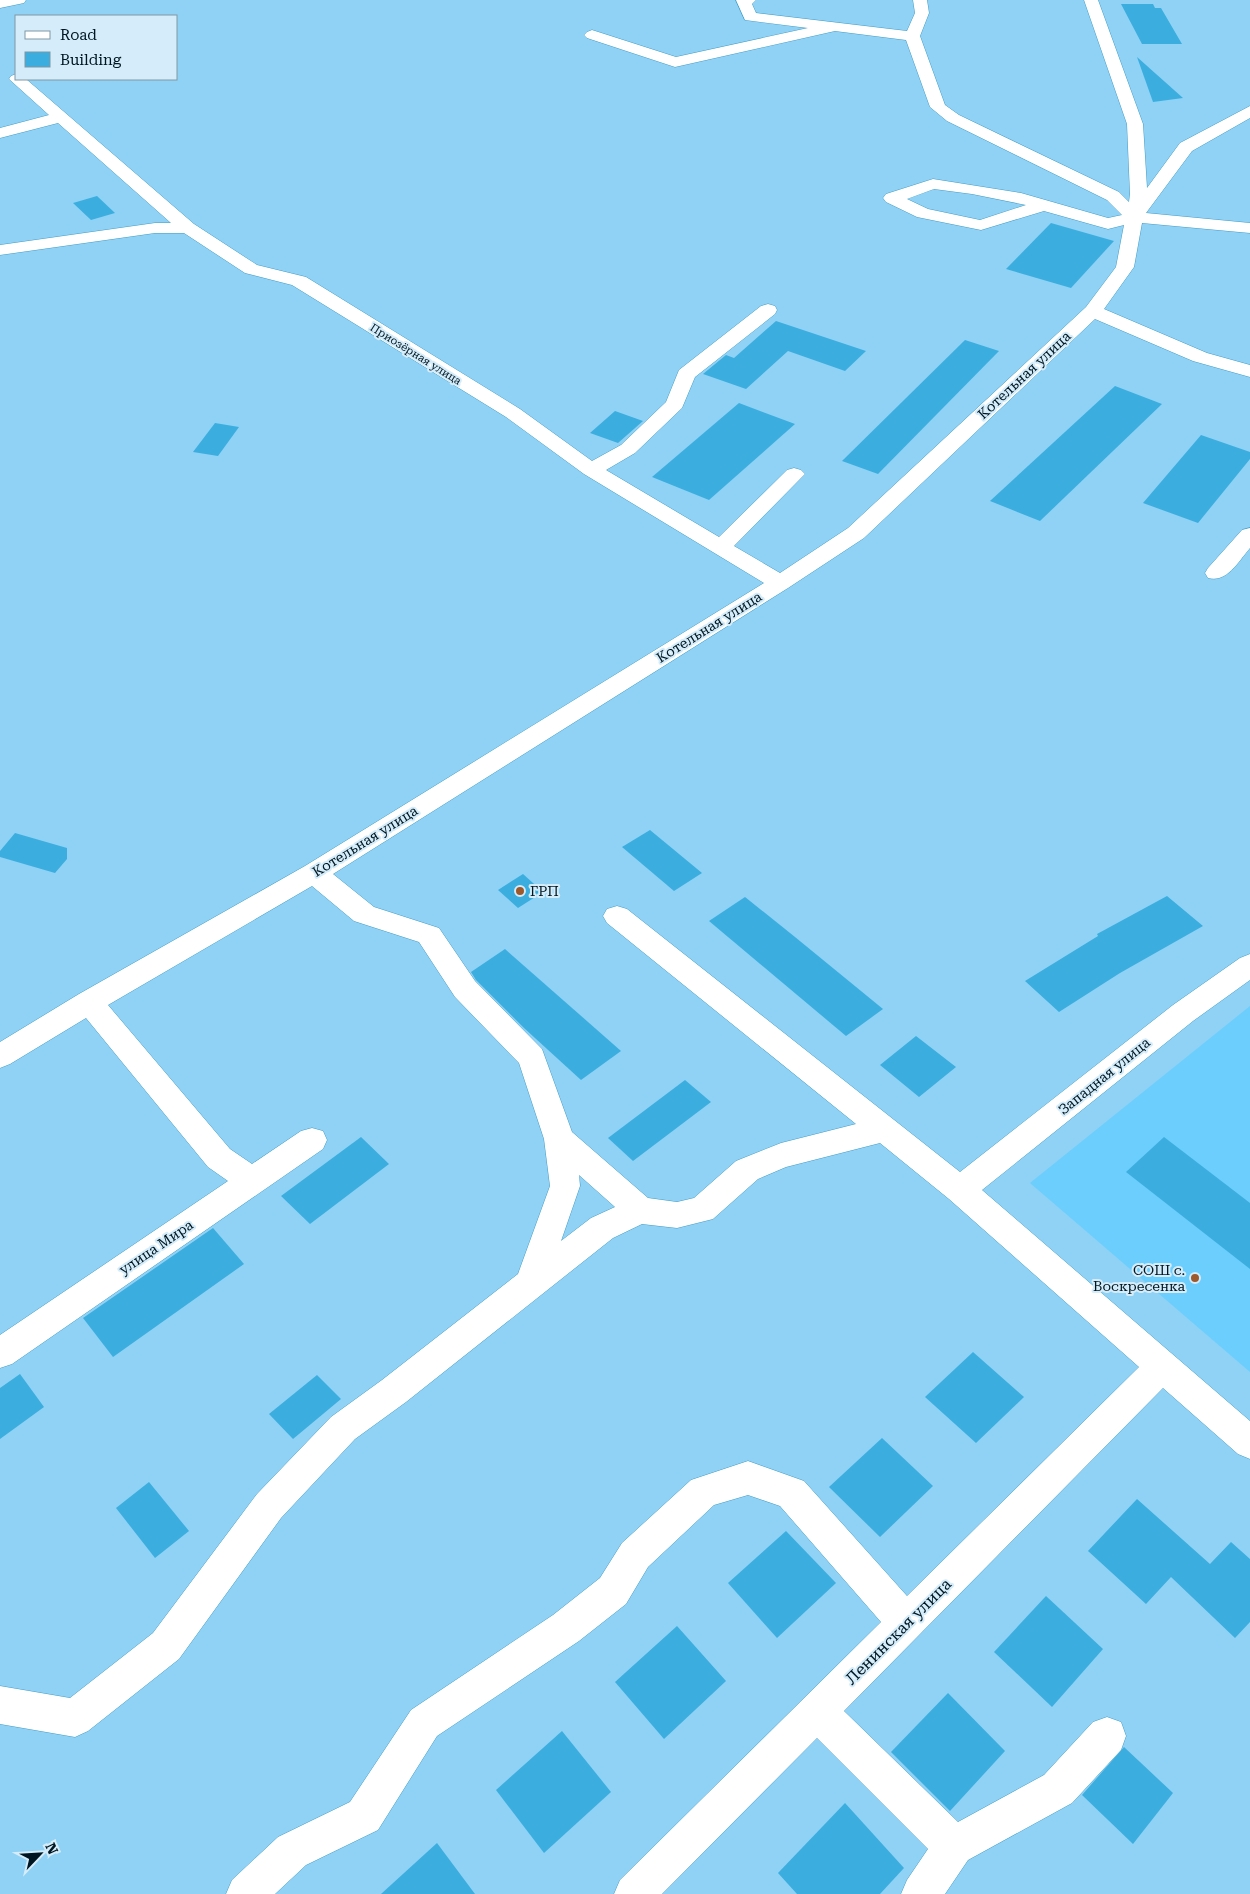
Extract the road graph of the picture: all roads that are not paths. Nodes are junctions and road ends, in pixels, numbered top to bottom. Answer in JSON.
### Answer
{"nodes":[{"id":1,"x":19,"y":0,"type":"edge"},
{"id":2,"x":748,"y":0,"type":"edge"},
{"id":3,"x":920,"y":0,"type":"edge"},
{"id":4,"x":1091,"y":0,"type":"edge"},
{"id":5,"x":0,"y":4,"type":"edge"},
{"id":6,"x":834,"y":27,"type":"junction"},
{"id":7,"x":592,"y":35,"type":"dead end"},
{"id":8,"x":912,"y":36,"type":"junction"},
{"id":9,"x":4,"y":67,"type":"dead end"},
{"id":10,"x":15,"y":76,"type":"edge"},
{"id":11,"x":19,"y":80,"type":"edge"},
{"id":12,"x":1250,"y":111,"type":"edge"},
{"id":13,"x":61,"y":118,"type":"junction"},
{"id":14,"x":0,"y":133,"type":"edge"},
{"id":15,"x":1044,"y":205,"type":"junction"},
{"id":16,"x":1134,"y":217,"type":"junction"},
{"id":17,"x":188,"y":228,"type":"junction"},
{"id":18,"x":1250,"y":228,"type":"edge"},
{"id":19,"x":0,"y":250,"type":"edge"},
{"id":20,"x":768,"y":310,"type":"dead end"},
{"id":21,"x":1092,"y":311,"type":"junction"},
{"id":22,"x":1250,"y":371,"type":"edge"},
{"id":23,"x":590,"y":470,"type":"junction"},
{"id":24,"x":794,"y":474,"type":"dead end"},
{"id":25,"x":1250,"y":535,"type":"edge"},
{"id":26,"x":721,"y":547,"type":"junction"},
{"id":27,"x":1216,"y":573,"type":"dead end"},
{"id":28,"x":780,"y":583,"type":"junction"},
{"id":29,"x":314,"y":873,"type":"junction"},
{"id":30,"x":617,"y":916,"type":"dead end"},
{"id":31,"x":1250,"y":965,"type":"edge"},
{"id":32,"x":89,"y":1002,"type":"junction"},
{"id":33,"x":0,"y":1056,"type":"edge"},
{"id":34,"x":883,"y":1130,"type":"junction"},
{"id":35,"x":559,"y":1139,"type":"junction"},
{"id":36,"x":312,"y":1140,"type":"dead end"},
{"id":37,"x":253,"y":1181,"type":"junction"},
{"id":38,"x":960,"y":1190,"type":"junction"},
{"id":39,"x":640,"y":1210,"type":"junction"},
{"id":40,"x":531,"y":1283,"type":"junction"},
{"id":41,"x":0,"y":1353,"type":"edge"},
{"id":42,"x":1162,"y":1367,"type":"junction"},
{"id":43,"x":1250,"y":1443,"type":"edge"},
{"id":44,"x":906,"y":1623,"type":"junction"},
{"id":45,"x":0,"y":1705,"type":"edge"},
{"id":46,"x":817,"y":1712,"type":"junction"},
{"id":47,"x":1106,"y":1736,"type":"dead end"},
{"id":48,"x":954,"y":1846,"type":"junction"},
{"id":49,"x":246,"y":1894,"type":"edge"},
{"id":50,"x":634,"y":1894,"type":"edge"},
{"id":51,"x":920,"y":1894,"type":"edge"}],
"edges":[{"from":1,"to":5,"type":"street"},
{"from":2,"to":6,"type":"street"},
{"from":3,"to":8,"type":"street"},
{"from":4,"to":16,"type":"street","name":"Котельная улица"},
{"from":6,"to":7,"type":"street"},
{"from":6,"to":8,"type":"street"},
{"from":8,"to":16,"type":"street"},
{"from":9,"to":10,"type":"street","name":"Приозёрная улица"},
{"from":11,"to":13,"type":"street","name":"Приозёрная улица"},
{"from":12,"to":16,"type":"street"},
{"from":13,"to":14,"type":"street"},
{"from":13,"to":17,"type":"street","name":"Приозёрная улица"},
{"from":15,"to":15,"type":"street"},
{"from":15,"to":16,"type":"street"},
{"from":16,"to":18,"type":"street"},
{"from":16,"to":21,"type":"street","name":"Котельная улица"},
{"from":17,"to":19,"type":"street"},
{"from":17,"to":23,"type":"street","name":"Приозёрная улица"},
{"from":20,"to":23,"type":"street"},
{"from":21,"to":22,"type":"street"},
{"from":21,"to":28,"type":"street","name":"Котельная улица"},
{"from":23,"to":26,"type":"street","name":"Приозёрная улица"},
{"from":24,"to":26,"type":"street"},
{"from":25,"to":27,"type":"street"},
{"from":26,"to":28,"type":"street","name":"Приозёрная улица"},
{"from":28,"to":29,"type":"street","name":"Котельная улица"},
{"from":29,"to":32,"type":"street","name":"Котельная улица"},
{"from":29,"to":35,"type":"street"},
{"from":30,"to":34,"type":"street"},
{"from":31,"to":38,"type":"street","name":"Западная улица"},
{"from":32,"to":33,"type":"street","name":"Котельная улица"},
{"from":32,"to":37,"type":"street"},
{"from":34,"to":38,"type":"street"},
{"from":34,"to":39,"type":"street"},
{"from":35,"to":39,"type":"street"},
{"from":35,"to":40,"type":"street"},
{"from":36,"to":37,"type":"street","name":"улица Мира"},
{"from":37,"to":41,"type":"street","name":"улица Мира"},
{"from":38,"to":42,"type":"street"},
{"from":39,"to":40,"type":"street"},
{"from":40,"to":45,"type":"street"},
{"from":42,"to":43,"type":"street"},
{"from":42,"to":44,"type":"street","name":"Ленинская улица"},
{"from":44,"to":46,"type":"street","name":"Ленинская улица"},
{"from":44,"to":49,"type":"street"},
{"from":46,"to":48,"type":"street"},
{"from":46,"to":50,"type":"street","name":"Ленинская улица"},
{"from":47,"to":48,"type":"street"},
{"from":48,"to":51,"type":"street"}]}
